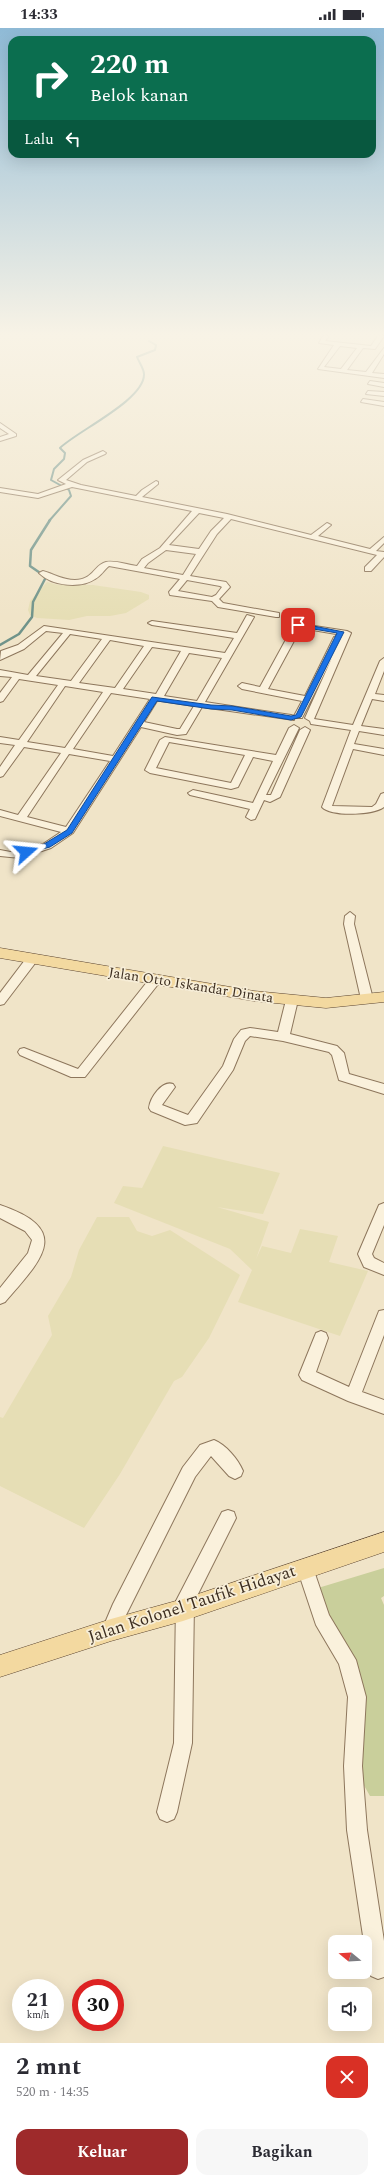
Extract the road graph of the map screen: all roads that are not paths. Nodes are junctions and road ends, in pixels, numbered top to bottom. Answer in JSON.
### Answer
{"nodes":[{"id":1,"x":7,"y":430,"type":"edge"},
{"id":2,"x":0,"y":439,"type":"edge"},
{"id":3,"x":103,"y":453,"type":"dead end"},
{"id":4,"x":156,"y":483,"type":"dead end"},
{"id":5,"x":68,"y":486,"type":"junction"},
{"id":6,"x":0,"y":490,"type":"edge"},
{"id":7,"x":137,"y":499,"type":"junction"},
{"id":8,"x":197,"y":510,"type":"junction"},
{"id":9,"x":229,"y":517,"type":"junction"},
{"id":10,"x":327,"y":525,"type":"dead end"},
{"id":11,"x":312,"y":538,"type":"junction"},
{"id":12,"x":384,"y":539,"type":"edge"},
{"id":13,"x":164,"y":547,"type":"junction"},
{"id":14,"x":202,"y":552,"type":"junction"},
{"id":15,"x":371,"y":552,"type":"junction"},
{"id":16,"x":383,"y":555,"type":"edge"},
{"id":17,"x":139,"y":569,"type":"junction"},
{"id":18,"x":368,"y":569,"type":"dead end"},
{"id":19,"x":42,"y":573,"type":"dead end"},
{"id":20,"x":185,"y":578,"type":"junction"},
{"id":21,"x":215,"y":599,"type":"junction"},
{"id":22,"x":276,"y":615,"type":"dead end"},
{"id":23,"x":250,"y":617,"type":"dead end"},
{"id":24,"x":152,"y":623,"type":"dead end"},
{"id":25,"x":69,"y":631,"type":"junction"},
{"id":26,"x":341,"y":632,"type":"junction"},
{"id":27,"x":240,"y":636,"type":"junction"},
{"id":28,"x":108,"y":637,"type":"junction"},
{"id":29,"x":150,"y":643,"type":"junction"},
{"id":30,"x":188,"y":650,"type":"junction"},
{"id":31,"x":229,"y":656,"type":"junction"},
{"id":32,"x":0,"y":657,"type":"edge"},
{"id":33,"x":384,"y":661,"type":"edge"},
{"id":34,"x":321,"y":671,"type":"junction"},
{"id":35,"x":330,"y":673,"type":"junction"},
{"id":36,"x":0,"y":674,"type":"edge"},
{"id":37,"x":17,"y":676,"type":"junction"},
{"id":38,"x":30,"y":678,"type":"junction"},
{"id":39,"x":63,"y":683,"type":"junction"},
{"id":40,"x":73,"y":685,"type":"junction"},
{"id":41,"x":242,"y":686,"type":"dead end"},
{"id":42,"x":262,"y":690,"type":"junction"},
{"id":43,"x":113,"y":692,"type":"junction"},
{"id":44,"x":369,"y":696,"type":"junction"},
{"id":45,"x":384,"y":698,"type":"edge"},
{"id":46,"x":0,"y":699,"type":"edge"},
{"id":47,"x":156,"y":699,"type":"junction"},
{"id":48,"x":307,"y":699,"type":"junction"},
{"id":49,"x":199,"y":705,"type":"junction"},
{"id":50,"x":293,"y":722,"type":"junction"},
{"id":51,"x":139,"y":724,"type":"junction"},
{"id":52,"x":310,"y":724,"type":"junction"},
{"id":53,"x":354,"y":732,"type":"junction"},
{"id":54,"x":384,"y":732,"type":"edge"},
{"id":55,"x":0,"y":740,"type":"edge"},
{"id":56,"x":19,"y":743,"type":"junction"},
{"id":57,"x":350,"y":746,"type":"junction"},
{"id":58,"x":67,"y":752,"type":"junction"},
{"id":59,"x":384,"y":752,"type":"edge"},
{"id":60,"x":250,"y":754,"type":"junction"},
{"id":61,"x":280,"y":759,"type":"junction"},
{"id":62,"x":116,"y":760,"type":"junction"},
{"id":63,"x":0,"y":774,"type":"edge"},
{"id":64,"x":193,"y":793,"type":"dead end"},
{"id":65,"x":384,"y":796,"type":"edge"},
{"id":66,"x":262,"y":797,"type":"junction"},
{"id":67,"x":256,"y":807,"type":"junction"},
{"id":68,"x":0,"y":814,"type":"edge"},
{"id":69,"x":251,"y":817,"type":"dead end"},
{"id":70,"x":20,"y":818,"type":"junction"},
{"id":71,"x":69,"y":831,"type":"junction"},
{"id":72,"x":0,"y":853,"type":"edge"},
{"id":73,"x":350,"y":916,"type":"dead end"},
{"id":74,"x":0,"y":953,"type":"edge"},
{"id":75,"x":32,"y":958,"type":"junction"},
{"id":76,"x":155,"y":980,"type":"junction"},
{"id":77,"x":384,"y":997,"type":"edge"},
{"id":78,"x":367,"y":999,"type":"junction"},
{"id":79,"x":0,"y":1000,"type":"edge"},
{"id":80,"x":292,"y":1000,"type":"junction"},
{"id":81,"x":283,"y":1037,"type":"junction"},
{"id":82,"x":24,"y":1052,"type":"dead end"},
{"id":83,"x":169,"y":1086,"type":"dead end"},
{"id":84,"x":384,"y":1089,"type":"edge"},
{"id":85,"x":384,"y":1209,"type":"edge"},
{"id":86,"x":0,"y":1212,"type":"edge"},
{"id":87,"x":384,"y":1269,"type":"edge"},
{"id":88,"x":0,"y":1298,"type":"edge"},
{"id":89,"x":384,"y":1316,"type":"edge"},
{"id":90,"x":321,"y":1338,"type":"dead end"},
{"id":91,"x":353,"y":1396,"type":"junction"},
{"id":92,"x":384,"y":1407,"type":"edge"},
{"id":93,"x":235,"y":1471,"type":"dead end"},
{"id":94,"x":228,"y":1518,"type":"dead end"},
{"id":95,"x":384,"y":1542,"type":"edge"},
{"id":96,"x":305,"y":1568,"type":"junction"},
{"id":97,"x":183,"y":1610,"type":"junction"},
{"id":98,"x":111,"y":1630,"type":"junction"},
{"id":99,"x":0,"y":1666,"type":"edge"},
{"id":100,"x":167,"y":1812,"type":"dead end"},
{"id":101,"x":378,"y":1969,"type":"dead end"}],
"edges":[{"from":1,"to":2,"type":"street"},
{"from":3,"to":5,"type":"street"},
{"from":4,"to":7,"type":"street"},
{"from":5,"to":6,"type":"street"},
{"from":5,"to":7,"type":"street"},
{"from":7,"to":8,"type":"street"},
{"from":8,"to":9,"type":"street"},
{"from":8,"to":13,"type":"street"},
{"from":9,"to":11,"type":"street"},
{"from":9,"to":14,"type":"street"},
{"from":10,"to":11,"type":"street"},
{"from":11,"to":15,"type":"street"},
{"from":12,"to":15,"type":"street"},
{"from":13,"to":14,"type":"street"},
{"from":13,"to":17,"type":"street"},
{"from":14,"to":20,"type":"street"},
{"from":15,"to":16,"type":"street"},
{"from":16,"to":18,"type":"street"},
{"from":17,"to":19,"type":"street"},
{"from":17,"to":20,"type":"street"},
{"from":20,"to":21,"type":"street"},
{"from":20,"to":21,"type":"street"},
{"from":21,"to":22,"type":"street"},
{"from":23,"to":27,"type":"street"},
{"from":24,"to":27,"type":"street"},
{"from":25,"to":28,"type":"street"},
{"from":25,"to":32,"type":"street"},
{"from":25,"to":38,"type":"street"},
{"from":26,"to":34,"type":"street"},
{"from":26,"to":35,"type":"street"},
{"from":26,"to":42,"type":"street"},
{"from":27,"to":31,"type":"street"},
{"from":28,"to":29,"type":"street"},
{"from":28,"to":40,"type":"street"},
{"from":29,"to":30,"type":"street"},
{"from":29,"to":43,"type":"street"},
{"from":30,"to":31,"type":"street"},
{"from":30,"to":47,"type":"street"},
{"from":31,"to":49,"type":"street"},
{"from":33,"to":44,"type":"street"},
{"from":34,"to":35,"type":"street"},
{"from":34,"to":48,"type":"street"},
{"from":35,"to":52,"type":"street"},
{"from":36,"to":37,"type":"street"},
{"from":37,"to":38,"type":"street"},
{"from":37,"to":46,"type":"street"},
{"from":38,"to":39,"type":"street"},
{"from":39,"to":40,"type":"street"},
{"from":39,"to":56,"type":"street"},
{"from":40,"to":43,"type":"street"},
{"from":41,"to":42,"type":"street"},
{"from":42,"to":48,"type":"street"},
{"from":43,"to":47,"type":"street"},
{"from":43,"to":58,"type":"street"},
{"from":44,"to":45,"type":"street"},
{"from":44,"to":53,"type":"street"},
{"from":47,"to":49,"type":"street"},
{"from":47,"to":51,"type":"street"},
{"from":48,"to":50,"type":"street"},
{"from":49,"to":50,"type":"street"},
{"from":49,"to":51,"type":"street"},
{"from":50,"to":52,"type":"street"},
{"from":50,"to":52,"type":"street"},
{"from":50,"to":61,"type":"street"},
{"from":51,"to":62,"type":"street"},
{"from":52,"to":53,"type":"street"},
{"from":52,"to":66,"type":"street"},
{"from":53,"to":54,"type":"street"},
{"from":53,"to":57,"type":"street"},
{"from":55,"to":56,"type":"street"},
{"from":56,"to":58,"type":"street"},
{"from":56,"to":63,"type":"street"},
{"from":57,"to":59,"type":"street"},
{"from":57,"to":65,"type":"street"},
{"from":58,"to":62,"type":"street"},
{"from":58,"to":70,"type":"street"},
{"from":60,"to":60,"type":"street"},
{"from":60,"to":61,"type":"street"},
{"from":61,"to":66,"type":"street"},
{"from":62,"to":71,"type":"street"},
{"from":64,"to":67,"type":"street"},
{"from":66,"to":67,"type":"street"},
{"from":67,"to":69,"type":"street"},
{"from":68,"to":70,"type":"street"},
{"from":70,"to":71,"type":"street"},
{"from":71,"to":72,"type":"street"},
{"from":73,"to":78,"type":"street"},
{"from":74,"to":75,"type":"main road","name":"Jalan Otto Iskandar Dinata"},
{"from":75,"to":76,"type":"main road","name":"Jalan Otto Iskandar Dinata"},
{"from":75,"to":79,"type":"street"},
{"from":76,"to":80,"type":"main road","name":"Jalan Otto Iskandar Dinata"},
{"from":76,"to":82,"type":"street"},
{"from":77,"to":78,"type":"main road","name":"Jalan Otto Iskandar Dinata"},
{"from":78,"to":80,"type":"main road","name":"Jalan Otto Iskandar Dinata"},
{"from":80,"to":81,"type":"street"},
{"from":81,"to":83,"type":"street"},
{"from":81,"to":84,"type":"street"},
{"from":85,"to":87,"type":"street"},
{"from":86,"to":88,"type":"street"},
{"from":89,"to":91,"type":"street"},
{"from":90,"to":91,"type":"street"},
{"from":91,"to":92,"type":"street"},
{"from":93,"to":98,"type":"street"},
{"from":94,"to":97,"type":"street"},
{"from":95,"to":96,"type":"main road","name":"Jalan Kolonel Taufik Hidayat"},
{"from":96,"to":97,"type":"main road","name":"Jalan Kolonel Taufik Hidayat"},
{"from":96,"to":101,"type":"street"},
{"from":97,"to":98,"type":"main road","name":"Jalan Kolonel Taufik Hidayat"},
{"from":97,"to":100,"type":"street"},
{"from":98,"to":99,"type":"main road","name":"Jalan Kolonel Taufik Hidayat"}]}
